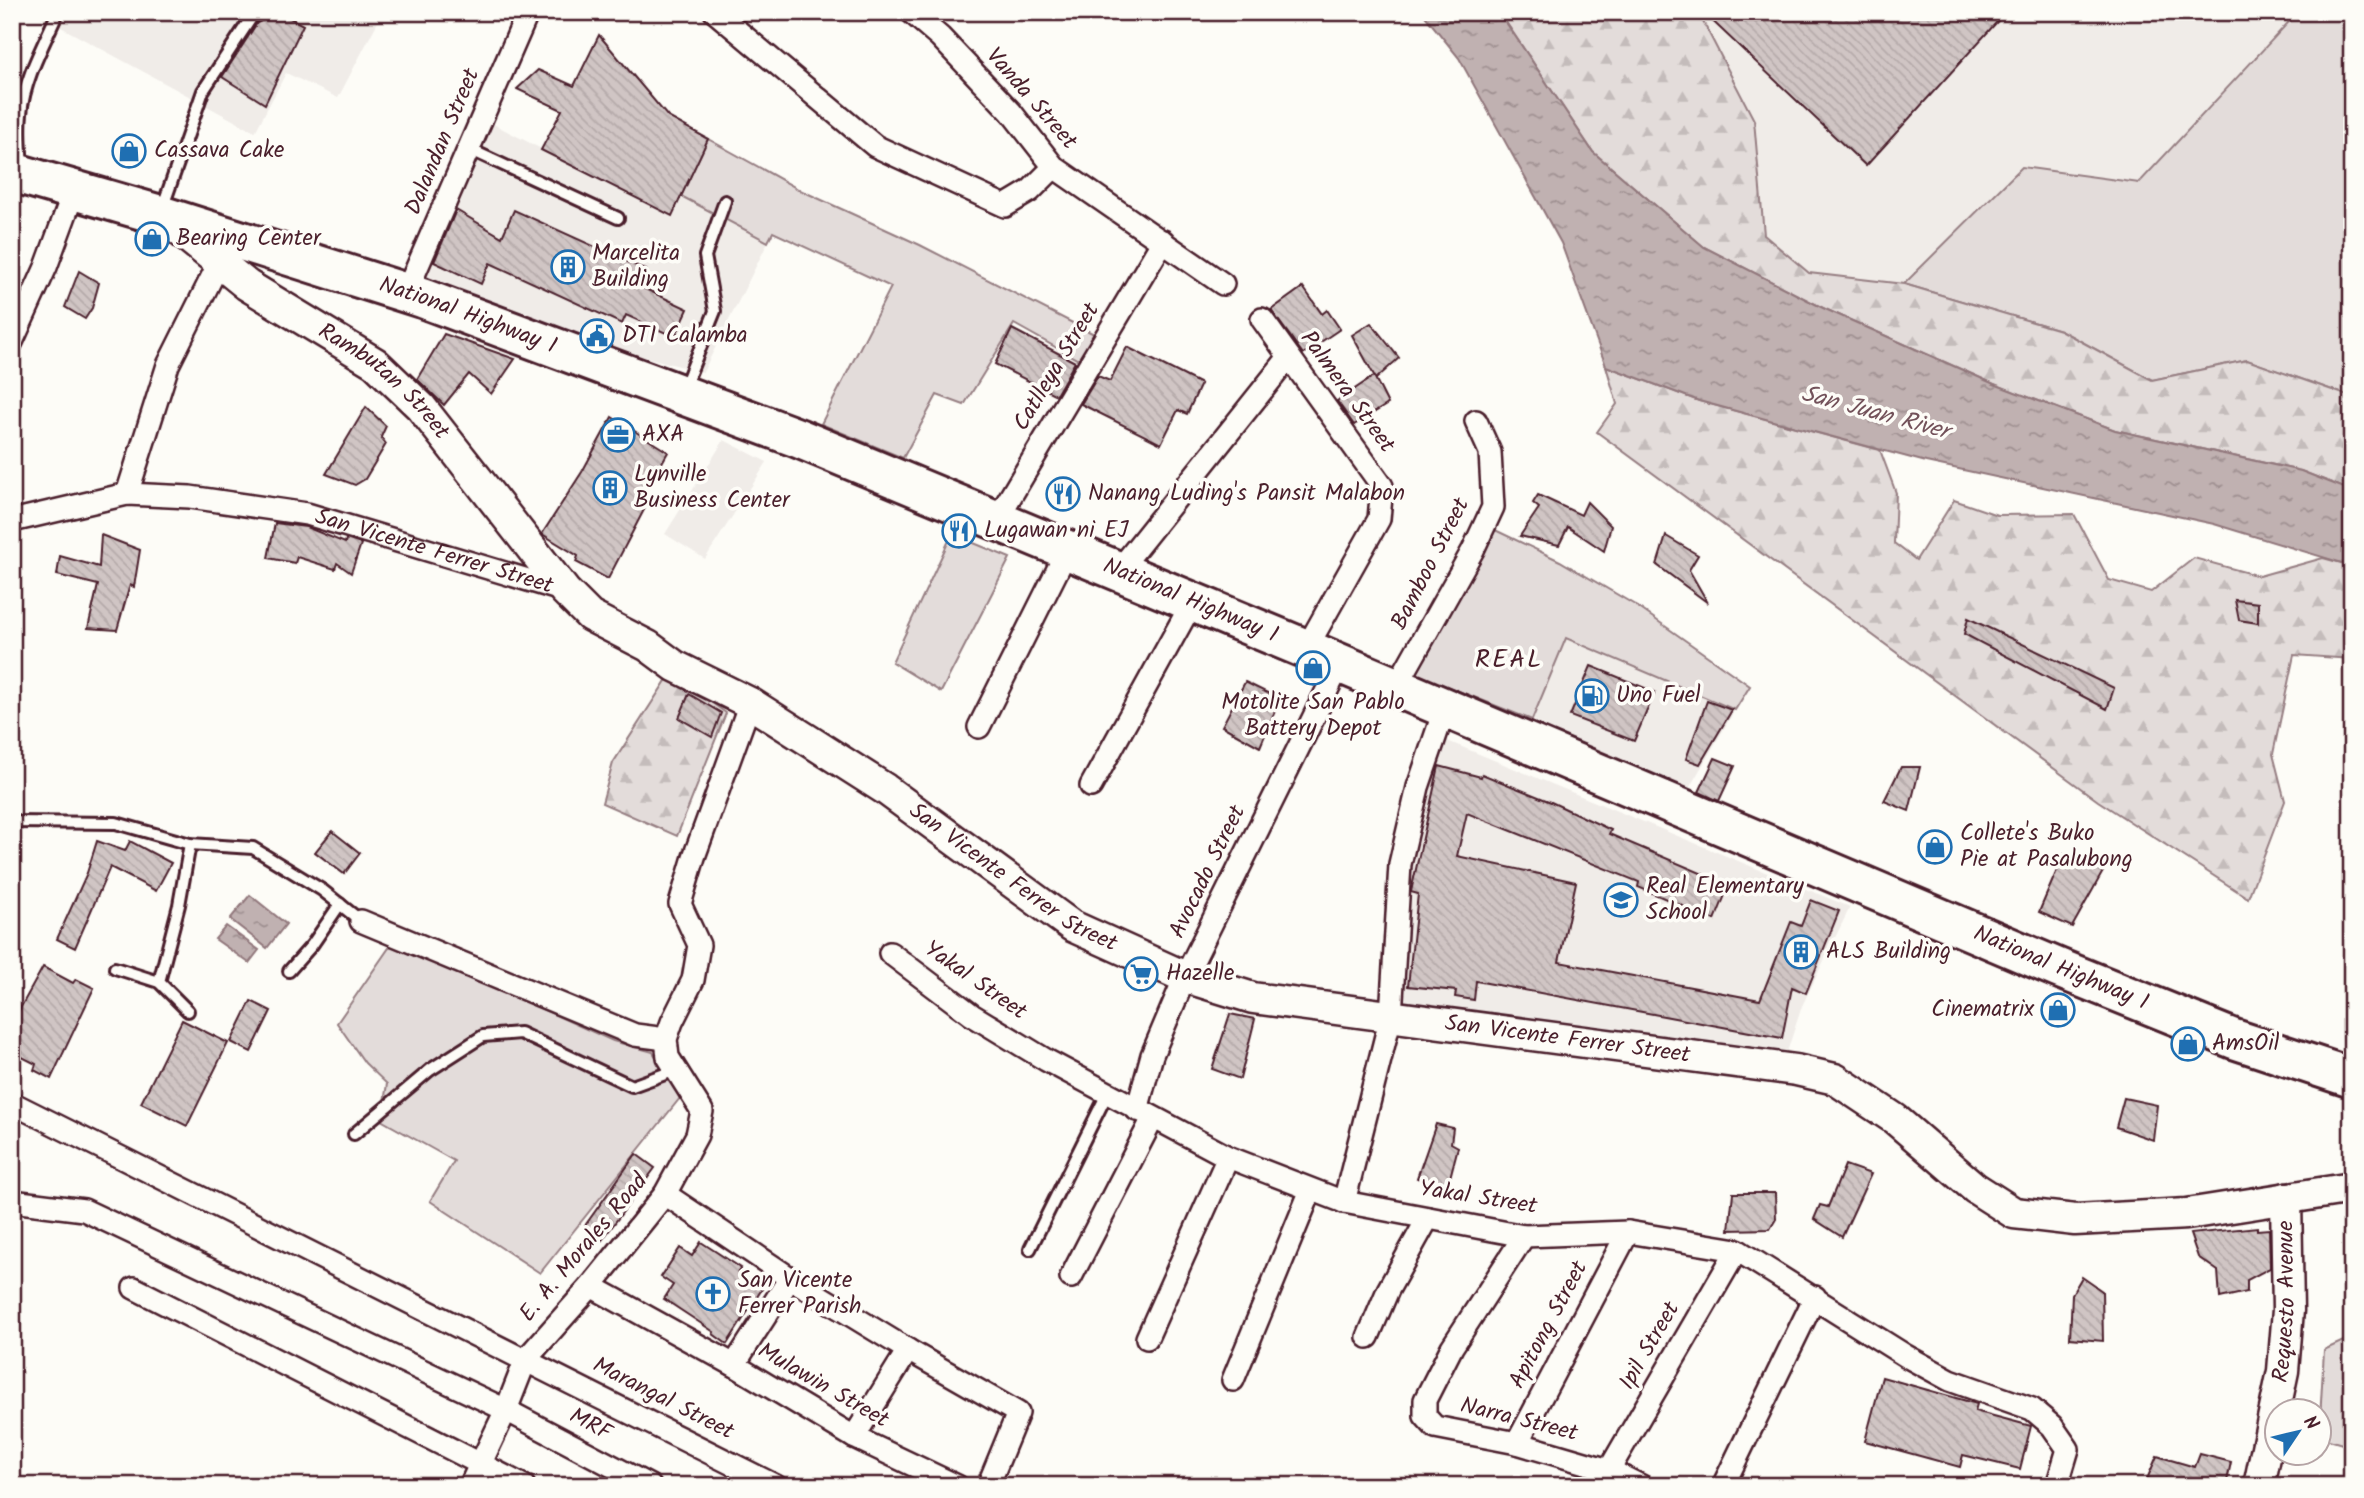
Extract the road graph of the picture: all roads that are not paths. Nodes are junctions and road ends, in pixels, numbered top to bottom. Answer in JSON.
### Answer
{"nodes":[{"id":1,"x":58,"y":12,"type":"edge"},
{"id":2,"x":255,"y":12,"type":"edge"},
{"id":3,"x":528,"y":12,"type":"edge"},
{"id":4,"x":715,"y":12,"type":"edge"},
{"id":5,"x":911,"y":12,"type":"edge"},
{"id":6,"x":469,"y":149,"type":"junction"},
{"id":7,"x":1054,"y":167,"type":"junction"},
{"id":8,"x":18,"y":173,"type":"edge"},
{"id":9,"x":74,"y":191,"type":"junction"},
{"id":10,"x":725,"y":201,"type":"dead end"},
{"id":11,"x":160,"y":215,"type":"junction"},
{"id":12,"x":618,"y":218,"type":"dead end"},
{"id":13,"x":1163,"y":241,"type":"junction"},
{"id":14,"x":219,"y":263,"type":"junction"},
{"id":15,"x":1223,"y":284,"type":"dead end"},
{"id":16,"x":406,"y":293,"type":"junction"},
{"id":17,"x":1262,"y":319,"type":"dead end"},
{"id":18,"x":12,"y":342,"type":"edge"},
{"id":19,"x":1289,"y":357,"type":"junction"},
{"id":20,"x":681,"y":394,"type":"junction"},
{"id":21,"x":1476,"y":421,"type":"dead end"},
{"id":22,"x":127,"y":494,"type":"junction"},
{"id":23,"x":12,"y":521,"type":"edge"},
{"id":24,"x":996,"y":521,"type":"junction"},
{"id":25,"x":1068,"y":550,"type":"junction"},
{"id":26,"x":1119,"y":570,"type":"junction"},
{"id":27,"x":565,"y":591,"type":"junction"},
{"id":28,"x":1192,"y":603,"type":"junction"},
{"id":29,"x":1306,"y":649,"type":"junction"},
{"id":30,"x":1340,"y":664,"type":"junction"},
{"id":31,"x":1396,"y":687,"type":"junction"},
{"id":32,"x":750,"y":703,"type":"junction"},
{"id":33,"x":1445,"y":708,"type":"junction"},
{"id":34,"x":979,"y":727,"type":"dead end"},
{"id":35,"x":1091,"y":786,"type":"dead end"},
{"id":36,"x":12,"y":822,"type":"edge"},
{"id":37,"x":190,"y":844,"type":"junction"},
{"id":38,"x":340,"y":904,"type":"junction"},
{"id":39,"x":361,"y":921,"type":"joint"},
{"id":40,"x":890,"y":953,"type":"dead end"},
{"id":41,"x":115,"y":968,"type":"dead end"},
{"id":42,"x":289,"y":971,"type":"dead end"},
{"id":43,"x":1185,"y":977,"type":"junction"},
{"id":44,"x":159,"y":982,"type":"junction"},
{"id":45,"x":188,"y":1011,"type":"dead end"},
{"id":46,"x":1391,"y":1016,"type":"junction"},
{"id":47,"x":666,"y":1039,"type":"junction"},
{"id":48,"x":676,"y":1070,"type":"junction"},
{"id":49,"x":2352,"y":1078,"type":"edge"},
{"id":50,"x":1107,"y":1094,"type":"junction"},
{"id":51,"x":12,"y":1103,"type":"edge"},
{"id":52,"x":1145,"y":1114,"type":"junction"},
{"id":53,"x":354,"y":1134,"type":"dead end"},
{"id":54,"x":1228,"y":1157,"type":"junction"},
{"id":55,"x":2352,"y":1188,"type":"edge"},
{"id":56,"x":1311,"y":1190,"type":"junction"},
{"id":57,"x":665,"y":1194,"type":"junction"},
{"id":58,"x":2286,"y":1198,"type":"junction"},
{"id":59,"x":12,"y":1201,"type":"edge"},
{"id":60,"x":1344,"y":1202,"type":"junction"},
{"id":61,"x":1428,"y":1218,"type":"junction"},
{"id":62,"x":1628,"y":1232,"type":"junction"},
{"id":63,"x":1524,"y":1236,"type":"junction"},
{"id":64,"x":1030,"y":1249,"type":"dead end"},
{"id":65,"x":1737,"y":1250,"type":"junction"},
{"id":66,"x":1071,"y":1277,"type":"dead end"},
{"id":67,"x":790,"y":1278,"type":"junction"},
{"id":68,"x":591,"y":1286,"type":"junction"},
{"id":69,"x":134,"y":1288,"type":"dead end"},
{"id":70,"x":1815,"y":1297,"type":"junction"},
{"id":71,"x":1368,"y":1337,"type":"dead end"},
{"id":72,"x":1147,"y":1338,"type":"dead end"},
{"id":73,"x":908,"y":1350,"type":"junction"},
{"id":74,"x":526,"y":1359,"type":"junction"},
{"id":75,"x":734,"y":1364,"type":"junction"},
{"id":76,"x":1233,"y":1380,"type":"dead end"},
{"id":77,"x":506,"y":1410,"type":"junction"},
{"id":78,"x":854,"y":1437,"type":"junction"},
{"id":79,"x":1517,"y":1443,"type":"junction"},
{"id":80,"x":481,"y":1464,"type":"junction"},
{"id":81,"x":1609,"y":1470,"type":"junction"},
{"id":82,"x":470,"y":1486,"type":"edge"},
{"id":83,"x":524,"y":1486,"type":"edge"},
{"id":84,"x":650,"y":1486,"type":"edge"},
{"id":85,"x":776,"y":1486,"type":"edge"},
{"id":86,"x":957,"y":1486,"type":"edge"},
{"id":87,"x":988,"y":1486,"type":"edge"},
{"id":88,"x":1642,"y":1486,"type":"edge"},
{"id":89,"x":1723,"y":1486,"type":"edge"},
{"id":90,"x":2057,"y":1486,"type":"edge"},
{"id":91,"x":2259,"y":1486,"type":"edge"}],
"edges":[{"from":1,"to":8,"type":"lane"},
{"from":2,"to":11,"type":"lane"},
{"from":3,"to":6,"type":"street","name":"Dalandan Street"},
{"from":4,"to":7,"type":"street"},
{"from":5,"to":7,"type":"street","name":"Vanda Street"},
{"from":6,"to":12,"type":"lane"},
{"from":6,"to":16,"type":"street","name":"Dalandan Street"},
{"from":7,"to":13,"type":"street","name":"Vanda Street"},
{"from":8,"to":9,"type":"highway","name":"National Highway 1"},
{"from":9,"to":11,"type":"highway","name":"National Highway 1"},
{"from":9,"to":18,"type":"street"},
{"from":10,"to":20,"type":"lane"},
{"from":11,"to":14,"type":"street","name":"Rambutan Street"},
{"from":11,"to":16,"type":"highway","name":"National Highway 1"},
{"from":13,"to":15,"type":"street","name":"Vanda Street"},
{"from":13,"to":24,"type":"street","name":"Catlleya Street"},
{"from":14,"to":22,"type":"street"},
{"from":14,"to":27,"type":"street","name":"Rambutan Street"},
{"from":16,"to":20,"type":"highway","name":"National Highway 1"},
{"from":17,"to":19,"type":"street","name":"Palmera Street"},
{"from":19,"to":26,"type":"street"},
{"from":19,"to":29,"type":"street","name":"Palmera Street"},
{"from":20,"to":24,"type":"highway","name":"National Highway 1"},
{"from":21,"to":31,"type":"street","name":"Bamboo Street"},
{"from":22,"to":23,"type":"street","name":"San Vicente Ferrer Street"},
{"from":22,"to":27,"type":"street","name":"San Vicente Ferrer Street"},
{"from":24,"to":25,"type":"highway","name":"National Highway 1"},
{"from":25,"to":26,"type":"highway","name":"National Highway 1"},
{"from":25,"to":34,"type":"street"},
{"from":26,"to":28,"type":"highway","name":"National Highway 1"},
{"from":27,"to":32,"type":"street","name":"San Vicente Ferrer Street"},
{"from":28,"to":29,"type":"highway","name":"National Highway 1"},
{"from":28,"to":35,"type":"street"},
{"from":29,"to":30,"type":"highway","name":"National Highway 1"},
{"from":30,"to":31,"type":"highway","name":"National Highway 1"},
{"from":30,"to":43,"type":"street","name":"Avocado Street"},
{"from":31,"to":33,"type":"highway","name":"National Highway 1"},
{"from":32,"to":43,"type":"street","name":"San Vicente Ferrer Street"},
{"from":32,"to":47,"type":"street"},
{"from":33,"to":46,"type":"street"},
{"from":33,"to":49,"type":"highway","name":"National Highway 1"},
{"from":36,"to":37,"type":"lane"},
{"from":37,"to":38,"type":"lane"},
{"from":37,"to":44,"type":"lane"},
{"from":38,"to":39,"type":"lane"},
{"from":38,"to":42,"type":"lane"},
{"from":39,"to":47,"type":"street"},
{"from":40,"to":50,"type":"street","name":"Yakal Street"},
{"from":41,"to":44,"type":"lane"},
{"from":43,"to":46,"type":"street","name":"San Vicente Ferrer Street"},
{"from":43,"to":52,"type":"street","name":"Avocado Street"},
{"from":44,"to":45,"type":"lane"},
{"from":46,"to":58,"type":"street","name":"San Vicente Ferrer Street"},
{"from":46,"to":60,"type":"street"},
{"from":47,"to":48,"type":"street","name":"E. A. Morales Road"},
{"from":48,"to":53,"type":"lane"},
{"from":48,"to":57,"type":"street","name":"E. A. Morales Road"},
{"from":50,"to":52,"type":"street","name":"Yakal Street"},
{"from":50,"to":64,"type":"lane"},
{"from":51,"to":74,"type":"street","name":"Marangal Street"},
{"from":52,"to":54,"type":"street","name":"Yakal Street"},
{"from":52,"to":66,"type":"street","name":"Avocado Street"},
{"from":54,"to":56,"type":"street","name":"Yakal Street"},
{"from":54,"to":72,"type":"street"},
{"from":55,"to":58,"type":"street","name":"San Vicente Ferrer Street"},
{"from":56,"to":60,"type":"street","name":"Yakal Street"},
{"from":56,"to":76,"type":"street"},
{"from":57,"to":67,"type":"street"},
{"from":57,"to":68,"type":"street","name":"E. A. Morales Road"},
{"from":58,"to":91,"type":"street","name":"Requesto Avenue"},
{"from":59,"to":77,"type":"street","name":"MRF"},
{"from":60,"to":61,"type":"street","name":"Yakal Street"},
{"from":61,"to":63,"type":"street","name":"Yakal Street"},
{"from":61,"to":71,"type":"street"},
{"from":62,"to":63,"type":"street","name":"Yakal Street"},
{"from":62,"to":65,"type":"street","name":"Yakal Street"},
{"from":62,"to":79,"type":"street","name":"Apitong Street"},
{"from":63,"to":79,"type":"street","name":"Narra Street"},
{"from":65,"to":70,"type":"street","name":"Yakal Street"},
{"from":65,"to":81,"type":"street","name":"Ipil Street"},
{"from":67,"to":73,"type":"street"},
{"from":67,"to":75,"type":"street"},
{"from":68,"to":74,"type":"street","name":"E. A. Morales Road"},
{"from":68,"to":75,"type":"street","name":"Mulawin Street"},
{"from":69,"to":80,"type":"street"},
{"from":70,"to":89,"type":"street"},
{"from":70,"to":90,"type":"street","name":"Yakal Street"},
{"from":73,"to":78,"type":"street"},
{"from":73,"to":87,"type":"street"},
{"from":74,"to":77,"type":"street"},
{"from":74,"to":85,"type":"street","name":"Marangal Street"},
{"from":75,"to":78,"type":"street","name":"Mulawin Street"},
{"from":77,"to":80,"type":"street"},
{"from":77,"to":84,"type":"street","name":"MRF"},
{"from":78,"to":86,"type":"street","name":"Mulawin Street"},
{"from":79,"to":81,"type":"street","name":"Narra Street"},
{"from":80,"to":82,"type":"street"},
{"from":80,"to":83,"type":"street"},
{"from":81,"to":88,"type":"street","name":"Narra Street"}]}
